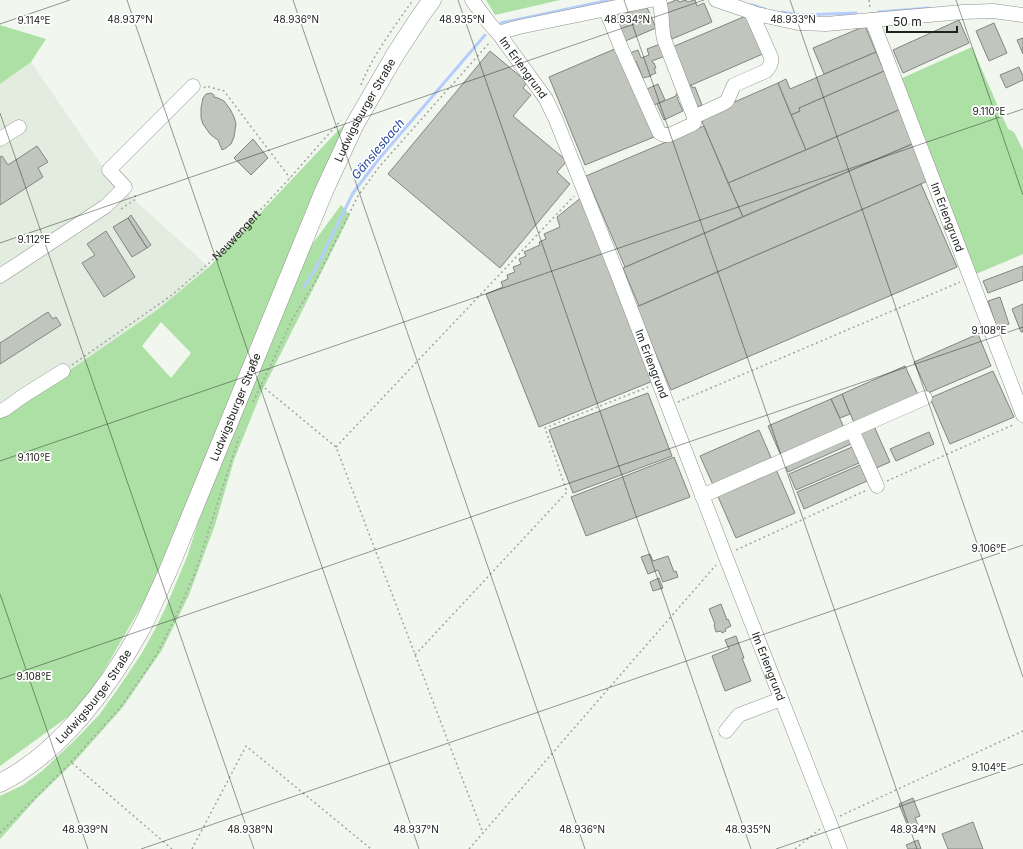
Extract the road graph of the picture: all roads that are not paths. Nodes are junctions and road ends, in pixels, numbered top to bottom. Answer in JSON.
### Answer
{"nodes":[{"id":1,"x":432,"y":0,"type":"edge"},
{"id":2,"x":472,"y":0,"type":"edge"},
{"id":3,"x":651,"y":0,"type":"edge"},
{"id":4,"x":659,"y":0,"type":"edge"},
{"id":5,"x":716,"y":0,"type":"edge"},
{"id":6,"x":634,"y":2,"type":"edge"},
{"id":7,"x":606,"y":10,"type":"junction"},
{"id":8,"x":751,"y":12,"type":"junction"},
{"id":9,"x":1023,"y":15,"type":"edge"},
{"id":10,"x":872,"y":20,"type":"junction"},
{"id":11,"x":499,"y":34,"type":"junction"},
{"id":12,"x":199,"y":86,"type":"road end"},
{"id":13,"x":694,"y":116,"type":"junction"},
{"id":14,"x":19,"y":127,"type":"dead end"},
{"id":15,"x":0,"y":140,"type":"edge"},
{"id":16,"x":0,"y":276,"type":"edge"},
{"id":17,"x":63,"y":371,"type":"road end"},
{"id":18,"x":925,"y":398,"type":"dead end"},
{"id":19,"x":0,"y":411,"type":"edge"},
{"id":20,"x":1023,"y":415,"type":"edge"},
{"id":21,"x":852,"y":430,"type":"junction"},
{"id":22,"x":877,"y":486,"type":"dead end"},
{"id":23,"x":702,"y":496,"type":"junction"},
{"id":24,"x":781,"y":699,"type":"junction"},
{"id":25,"x":726,"y":730,"type":"dead end"},
{"id":26,"x":0,"y":783,"type":"edge"},
{"id":27,"x":840,"y":849,"type":"edge"}],
"edges":[{"from":1,"to":26,"type":"main road","name":"Ludwigsburger Straße"},
{"from":2,"to":11,"type":"street"},
{"from":3,"to":6,"type":"street","name":"Im Erlengrund"},
{"from":4,"to":13,"type":"street"},
{"from":5,"to":8,"type":"street"},
{"from":6,"to":7,"type":"street","name":"Im Erlengrund"},
{"from":7,"to":11,"type":"street","name":"Im Erlengrund"},
{"from":7,"to":13,"type":"street"},
{"from":8,"to":10,"type":"street"},
{"from":8,"to":13,"type":"street"},
{"from":9,"to":10,"type":"street"},
{"from":10,"to":20,"type":"street","name":"Im Erlengrund"},
{"from":11,"to":23,"type":"street","name":"Im Erlengrund"},
{"from":12,"to":16,"type":"street"},
{"from":14,"to":15,"type":"street"},
{"from":17,"to":19,"type":"street"},
{"from":18,"to":21,"type":"street"},
{"from":21,"to":22,"type":"street"},
{"from":21,"to":23,"type":"street"},
{"from":23,"to":24,"type":"street","name":"Im Erlengrund"},
{"from":24,"to":25,"type":"street"},
{"from":24,"to":27,"type":"street","name":"Im Erlengrund"}]}
